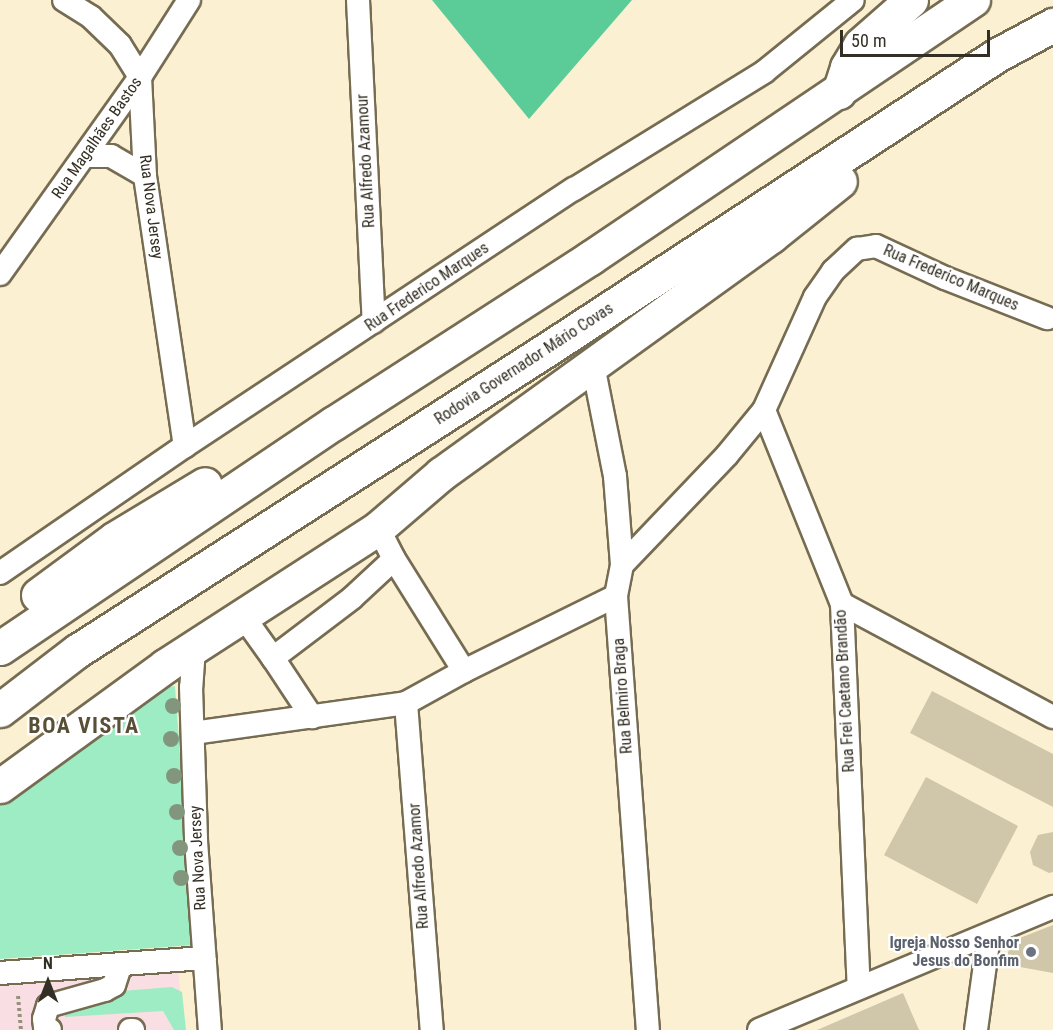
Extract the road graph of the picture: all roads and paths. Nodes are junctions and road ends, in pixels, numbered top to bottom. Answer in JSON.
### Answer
{"nodes":[{"id":1,"x":64,"y":0,"type":"edge"},
{"id":2,"x":189,"y":0,"type":"edge"},
{"id":3,"x":358,"y":0,"type":"edge"},
{"id":4,"x":853,"y":0,"type":"edge"},
{"id":5,"x":911,"y":0,"type":"edge"},
{"id":6,"x":973,"y":0,"type":"edge"},
{"id":7,"x":1053,"y":24,"type":"edge"},
{"id":8,"x":998,"y":55,"type":"junction"},
{"id":9,"x":140,"y":77,"type":"junction"},
{"id":10,"x":839,"y":92,"type":"junction"},
{"id":11,"x":85,"y":156,"type":"junction"},
{"id":12,"x":145,"y":176,"type":"junction"},
{"id":13,"x":0,"y":274,"type":"edge"},
{"id":14,"x":1047,"y":318,"type":"dead end"},
{"id":15,"x":374,"y":322,"type":"junction"},
{"id":16,"x":593,"y":365,"type":"junction"},
{"id":17,"x":764,"y":410,"type":"junction"},
{"id":18,"x":334,"y":423,"type":"junction"},
{"id":19,"x":185,"y":446,"type":"junction"},
{"id":20,"x":378,"y":528,"type":"junction"},
{"id":21,"x":393,"y":560,"type":"junction"},
{"id":22,"x":622,"y":565,"type":"junction"},
{"id":23,"x":0,"y":573,"type":"edge"},
{"id":24,"x":616,"y":596,"type":"junction"},
{"id":25,"x":842,"y":604,"type":"junction"},
{"id":26,"x":243,"y":616,"type":"junction"},
{"id":27,"x":0,"y":621,"type":"edge"},
{"id":28,"x":0,"y":648,"type":"edge"},
{"id":29,"x":194,"y":648,"type":"junction"},
{"id":30,"x":273,"y":658,"type":"junction"},
{"id":31,"x":165,"y":666,"type":"junction"},
{"id":32,"x":464,"y":671,"type":"junction"},
{"id":33,"x":191,"y":687,"type":"junction"},
{"id":34,"x":406,"y":703,"type":"junction"},
{"id":35,"x":0,"y":710,"type":"edge"},
{"id":36,"x":312,"y":717,"type":"junction"},
{"id":37,"x":1053,"y":717,"type":"edge"},
{"id":38,"x":193,"y":733,"type":"junction"},
{"id":39,"x":0,"y":786,"type":"edge"},
{"id":40,"x":1053,"y":907,"type":"edge"},
{"id":41,"x":988,"y":935,"type":"junction"},
{"id":42,"x":204,"y":958,"type":"junction"},
{"id":43,"x":121,"y":964,"type":"junction"},
{"id":44,"x":0,"y":973,"type":"edge"},
{"id":45,"x":859,"y":986,"type":"junction"},
{"id":46,"x":18,"y":996,"type":"dead end"},
{"id":47,"x":21,"y":1030,"type":"edge"},
{"id":48,"x":50,"y":1030,"type":"edge"},
{"id":49,"x":210,"y":1030,"type":"edge"},
{"id":50,"x":432,"y":1030,"type":"edge"},
{"id":51,"x":648,"y":1030,"type":"edge"},
{"id":52,"x":759,"y":1030,"type":"edge"},
{"id":53,"x":976,"y":1030,"type":"edge"}],
"edges":[{"from":1,"to":9,"type":"street","name":"Rua Nova Jersey"},
{"from":2,"to":9,"type":"street","name":"Rua Magalhães Bastos"},
{"from":3,"to":15,"type":"street","name":"Rua Alfredo Azamour"},
{"from":4,"to":15,"type":"street","name":"Rua Frederico Marques"},
{"from":5,"to":10,"type":"highway"},
{"from":6,"to":10,"type":"highway"},
{"from":7,"to":8,"type":"highway","name":"Rodovia Governador Mário Covas"},
{"from":8,"to":16,"type":"highway"},
{"from":8,"to":35,"type":"highway","name":"Rodovia Governador Mário Covas"},
{"from":9,"to":11,"type":"street","name":"Rua Magalhães Bastos"},
{"from":9,"to":12,"type":"street","name":"Rua Nova Jersey"},
{"from":10,"to":18,"type":"highway"},
{"from":11,"to":12,"type":"street"},
{"from":11,"to":13,"type":"street","name":"Rua Magalhães Bastos"},
{"from":12,"to":19,"type":"street","name":"Rua Nova Jersey"},
{"from":14,"to":17,"type":"street","name":"Rua Frederico Marques"},
{"from":15,"to":19,"type":"street","name":"Rua Frederico Marques"},
{"from":16,"to":20,"type":"highway"},
{"from":16,"to":22,"type":"street","name":"Rua Belmiro Braga"},
{"from":17,"to":22,"type":"street","name":"Rua Frederico Marques"},
{"from":17,"to":25,"type":"street","name":"Rua Frei Caetano Brandão"},
{"from":18,"to":27,"type":"highway"},
{"from":18,"to":28,"type":"highway"},
{"from":19,"to":23,"type":"street","name":"Rua Frederico Marques"},
{"from":20,"to":21,"type":"street"},
{"from":20,"to":26,"type":"highway"},
{"from":21,"to":30,"type":"street"},
{"from":21,"to":32,"type":"street"},
{"from":22,"to":24,"type":"street","name":"Rua Belmiro Braga"},
{"from":24,"to":32,"type":"street"},
{"from":24,"to":51,"type":"street","name":"Rua Belmiro Braga"},
{"from":25,"to":37,"type":"street"},
{"from":25,"to":45,"type":"street","name":"Rua Frei Caetano Brandão"},
{"from":26,"to":29,"type":"highway"},
{"from":26,"to":30,"type":"street"},
{"from":29,"to":31,"type":"highway"},
{"from":29,"to":33,"type":"street","name":"Rua Nova Jersey"},
{"from":30,"to":36,"type":"street"},
{"from":31,"to":33,"type":"street"},
{"from":31,"to":39,"type":"highway"},
{"from":32,"to":34,"type":"street"},
{"from":33,"to":38,"type":"street","name":"Rua Nova Jersey"},
{"from":34,"to":36,"type":"street"},
{"from":34,"to":50,"type":"street","name":"Rua Alfredo Azamor"},
{"from":36,"to":38,"type":"street"},
{"from":38,"to":42,"type":"street","name":"Rua Nova Jersey"},
{"from":40,"to":41,"type":"street"},
{"from":41,"to":45,"type":"street"},
{"from":41,"to":53,"type":"street"},
{"from":42,"to":43,"type":"street"},
{"from":42,"to":49,"type":"street","name":"Rua Nova Jersey"},
{"from":43,"to":44,"type":"street"},
{"from":43,"to":48,"type":"street"},
{"from":45,"to":52,"type":"street"},
{"from":46,"to":47,"type":"path"}]}
